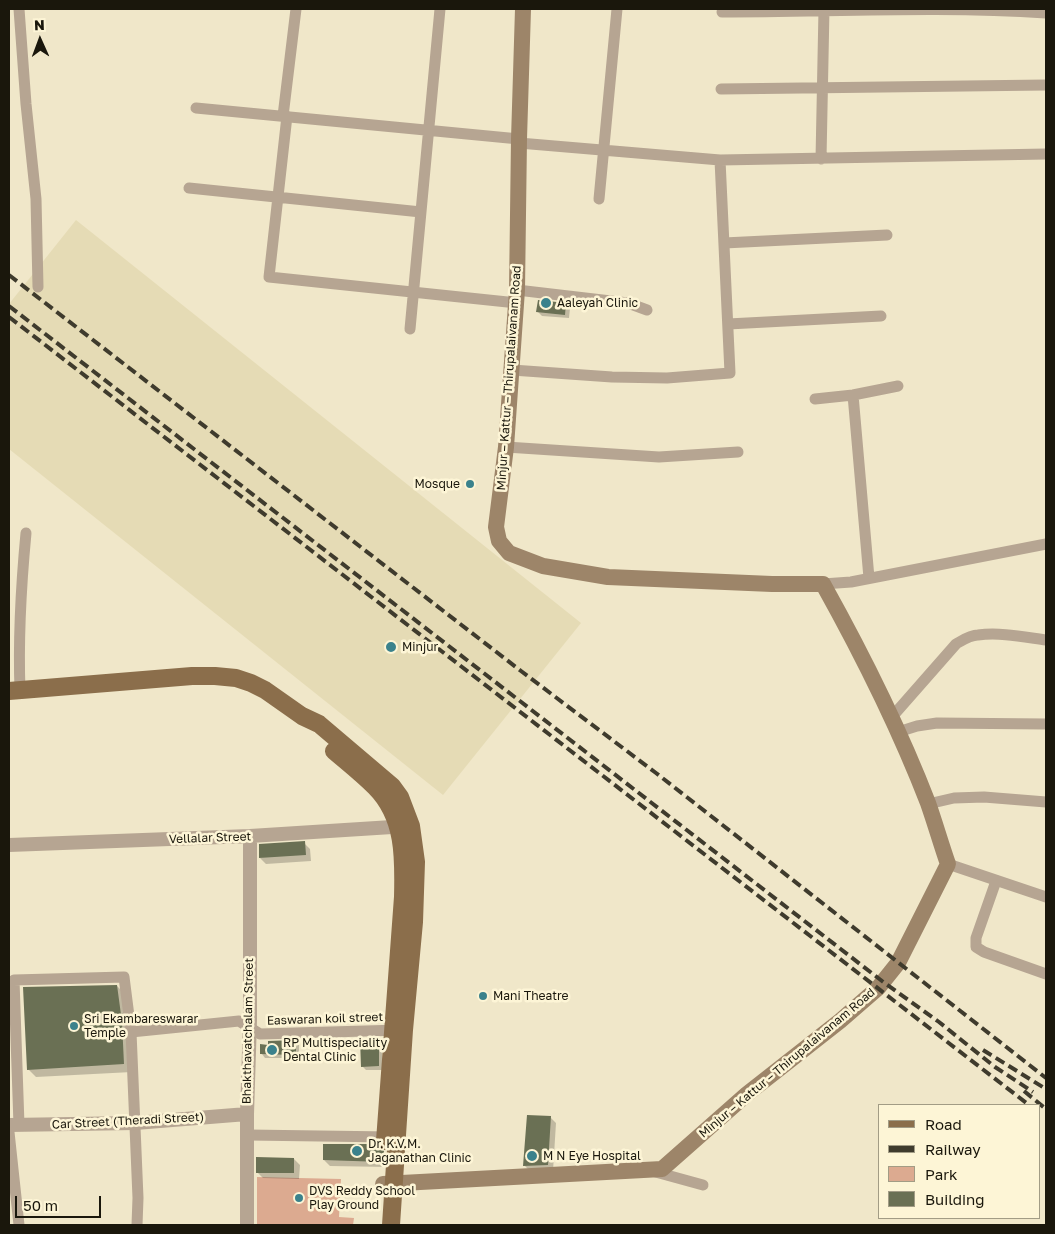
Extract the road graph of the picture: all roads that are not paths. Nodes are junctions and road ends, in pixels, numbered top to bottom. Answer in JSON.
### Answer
{"nodes":[{"id":1,"x":19,"y":9,"type":"edge"},
{"id":2,"x":296,"y":9,"type":"edge"},
{"id":3,"x":440,"y":9,"type":"edge"},
{"id":4,"x":522,"y":9,"type":"edge"},
{"id":5,"x":617,"y":9,"type":"edge"},
{"id":6,"x":824,"y":10,"type":"edge"},
{"id":7,"x":722,"y":12,"type":"dead end"},
{"id":8,"x":1046,"y":13,"type":"edge"},
{"id":9,"x":1046,"y":85,"type":"edge"},
{"id":10,"x":822,"y":86,"type":"junction"},
{"id":11,"x":721,"y":88,"type":"dead end"},
{"id":12,"x":196,"y":108,"type":"dead end"},
{"id":13,"x":285,"y":116,"type":"junction"},
{"id":14,"x":428,"y":130,"type":"junction"},
{"id":15,"x":518,"y":141,"type":"junction"},
{"id":16,"x":603,"y":150,"type":"junction"},
{"id":17,"x":1046,"y":154,"type":"edge"},
{"id":18,"x":720,"y":160,"type":"junction"},
{"id":19,"x":821,"y":160,"type":"junction"},
{"id":20,"x":189,"y":188,"type":"dead end"},
{"id":21,"x":278,"y":198,"type":"junction"},
{"id":22,"x":599,"y":199,"type":"dead end"},
{"id":23,"x":420,"y":212,"type":"junction"},
{"id":24,"x":887,"y":235,"type":"dead end"},
{"id":25,"x":724,"y":243,"type":"junction"},
{"id":26,"x":38,"y":287,"type":"dead end"},
{"id":27,"x":413,"y":292,"type":"junction"},
{"id":28,"x":517,"y":297,"type":"junction"},
{"id":29,"x":647,"y":310,"type":"dead end"},
{"id":30,"x":881,"y":316,"type":"dead end"},
{"id":31,"x":728,"y":324,"type":"junction"},
{"id":32,"x":410,"y":329,"type":"dead end"},
{"id":33,"x":512,"y":370,"type":"junction"},
{"id":34,"x":898,"y":386,"type":"dead end"},
{"id":35,"x":853,"y":395,"type":"junction"},
{"id":36,"x":815,"y":399,"type":"dead end"},
{"id":37,"x":506,"y":447,"type":"junction"},
{"id":38,"x":738,"y":452,"type":"dead end"},
{"id":39,"x":26,"y":533,"type":"dead end"},
{"id":40,"x":1046,"y":544,"type":"edge"},
{"id":41,"x":868,"y":578,"type":"junction"},
{"id":42,"x":823,"y":584,"type":"junction"},
{"id":43,"x":1046,"y":640,"type":"edge"},
{"id":44,"x":14,"y":690,"type":"edge"},
{"id":45,"x":1046,"y":724,"type":"edge"},
{"id":46,"x":894,"y":725,"type":"junction"},
{"id":47,"x":1046,"y":802,"type":"edge"},
{"id":48,"x":928,"y":804,"type":"junction"},
{"id":49,"x":405,"y":826,"type":"junction"},
{"id":50,"x":250,"y":836,"type":"junction"},
{"id":51,"x":9,"y":845,"type":"edge"},
{"id":52,"x":948,"y":864,"type":"junction"},
{"id":53,"x":996,"y":880,"type":"junction"},
{"id":54,"x":1046,"y":897,"type":"edge"},
{"id":55,"x":1046,"y":974,"type":"edge"},
{"id":56,"x":12,"y":1002,"type":"edge"},
{"id":57,"x":249,"y":1028,"type":"junction"},
{"id":58,"x":398,"y":1030,"type":"junction"},
{"id":59,"x":131,"y":1032,"type":"junction"},
{"id":60,"x":247,"y":1114,"type":"junction"},
{"id":61,"x":135,"y":1123,"type":"junction"},
{"id":62,"x":12,"y":1127,"type":"edge"},
{"id":63,"x":248,"y":1134,"type":"junction"},
{"id":64,"x":391,"y":1137,"type":"junction"},
{"id":65,"x":646,"y":1170,"type":"junction"},
{"id":66,"x":389,"y":1184,"type":"junction"},
{"id":67,"x":704,"y":1184,"type":"dead end"},
{"id":68,"x":19,"y":1225,"type":"edge"},
{"id":69,"x":137,"y":1225,"type":"edge"},
{"id":70,"x":247,"y":1225,"type":"edge"},
{"id":71,"x":379,"y":1225,"type":"edge"},
{"id":72,"x":391,"y":1225,"type":"edge"}],
"edges":[{"from":1,"to":26,"type":"street"},
{"from":2,"to":13,"type":"street"},
{"from":3,"to":14,"type":"street"},
{"from":4,"to":15,"type":"main road","name":"Minjur – Kattur – Thirupalaivanam Road"},
{"from":5,"to":16,"type":"street"},
{"from":6,"to":7,"type":"street"},
{"from":6,"to":8,"type":"street"},
{"from":6,"to":10,"type":"street"},
{"from":9,"to":10,"type":"street"},
{"from":10,"to":11,"type":"street"},
{"from":10,"to":19,"type":"street"},
{"from":12,"to":13,"type":"street"},
{"from":13,"to":14,"type":"street"},
{"from":13,"to":21,"type":"street"},
{"from":14,"to":15,"type":"street"},
{"from":14,"to":23,"type":"street"},
{"from":15,"to":16,"type":"street"},
{"from":15,"to":28,"type":"main road","name":"Minjur – Kattur – Thirupalaivanam Road"},
{"from":16,"to":18,"type":"street"},
{"from":16,"to":22,"type":"street"},
{"from":17,"to":19,"type":"street"},
{"from":18,"to":19,"type":"street"},
{"from":18,"to":25,"type":"street"},
{"from":20,"to":21,"type":"street"},
{"from":21,"to":23,"type":"street"},
{"from":21,"to":27,"type":"street"},
{"from":23,"to":27,"type":"street"},
{"from":24,"to":25,"type":"street"},
{"from":25,"to":31,"type":"street"},
{"from":27,"to":28,"type":"street"},
{"from":27,"to":32,"type":"street"},
{"from":28,"to":29,"type":"street"},
{"from":28,"to":33,"type":"main road","name":"Minjur – Kattur – Thirupalaivanam Road"},
{"from":30,"to":31,"type":"street"},
{"from":31,"to":33,"type":"street"},
{"from":33,"to":37,"type":"main road","name":"Minjur – Kattur – Thirupalaivanam Road"},
{"from":34,"to":35,"type":"street"},
{"from":35,"to":36,"type":"street"},
{"from":35,"to":41,"type":"street"},
{"from":37,"to":38,"type":"street"},
{"from":37,"to":42,"type":"main road","name":"Minjur – Kattur – Thirupalaivanam Road"},
{"from":39,"to":44,"type":"street"},
{"from":40,"to":41,"type":"street"},
{"from":41,"to":42,"type":"street"},
{"from":42,"to":46,"type":"main road"},
{"from":43,"to":46,"type":"street"},
{"from":44,"to":49,"type":"main road"},
{"from":45,"to":46,"type":"street"},
{"from":46,"to":48,"type":"main road"},
{"from":47,"to":48,"type":"street"},
{"from":48,"to":52,"type":"main road"},
{"from":49,"to":50,"type":"street","name":"Vellalar Street"},
{"from":49,"to":58,"type":"main road"},
{"from":50,"to":51,"type":"street","name":"Vellalar Street"},
{"from":50,"to":57,"type":"street","name":"Bhakthavatchalam Street"},
{"from":52,"to":53,"type":"street"},
{"from":52,"to":65,"type":"main road","name":"Minjur – Kattur – Thirupalaivanam Road"},
{"from":53,"to":54,"type":"street"},
{"from":53,"to":55,"type":"street"},
{"from":56,"to":59,"type":"street"},
{"from":56,"to":62,"type":"street"},
{"from":57,"to":58,"type":"street","name":"Easwaran koil street"},
{"from":57,"to":59,"type":"street","name":"Easwaran koil street"},
{"from":57,"to":60,"type":"street","name":"Bhakthavatchalam Street"},
{"from":58,"to":64,"type":"main road"},
{"from":59,"to":61,"type":"street"},
{"from":60,"to":61,"type":"street","name":"Car Street (Theradi Street)"},
{"from":60,"to":63,"type":"street","name":"Bhakthavatchalam Street"},
{"from":61,"to":62,"type":"street","name":"Car Street (Theradi Street)"},
{"from":61,"to":69,"type":"street"},
{"from":62,"to":68,"type":"street"},
{"from":63,"to":64,"type":"street"},
{"from":63,"to":70,"type":"street","name":"Bhakthavatchalam Street"},
{"from":64,"to":66,"type":"main road"},
{"from":65,"to":66,"type":"main road","name":"Minjur – Kattur – Thirupalaivanam Road"},
{"from":65,"to":67,"type":"street"},
{"from":66,"to":71,"type":"main road"},
{"from":66,"to":72,"type":"main road"}]}
